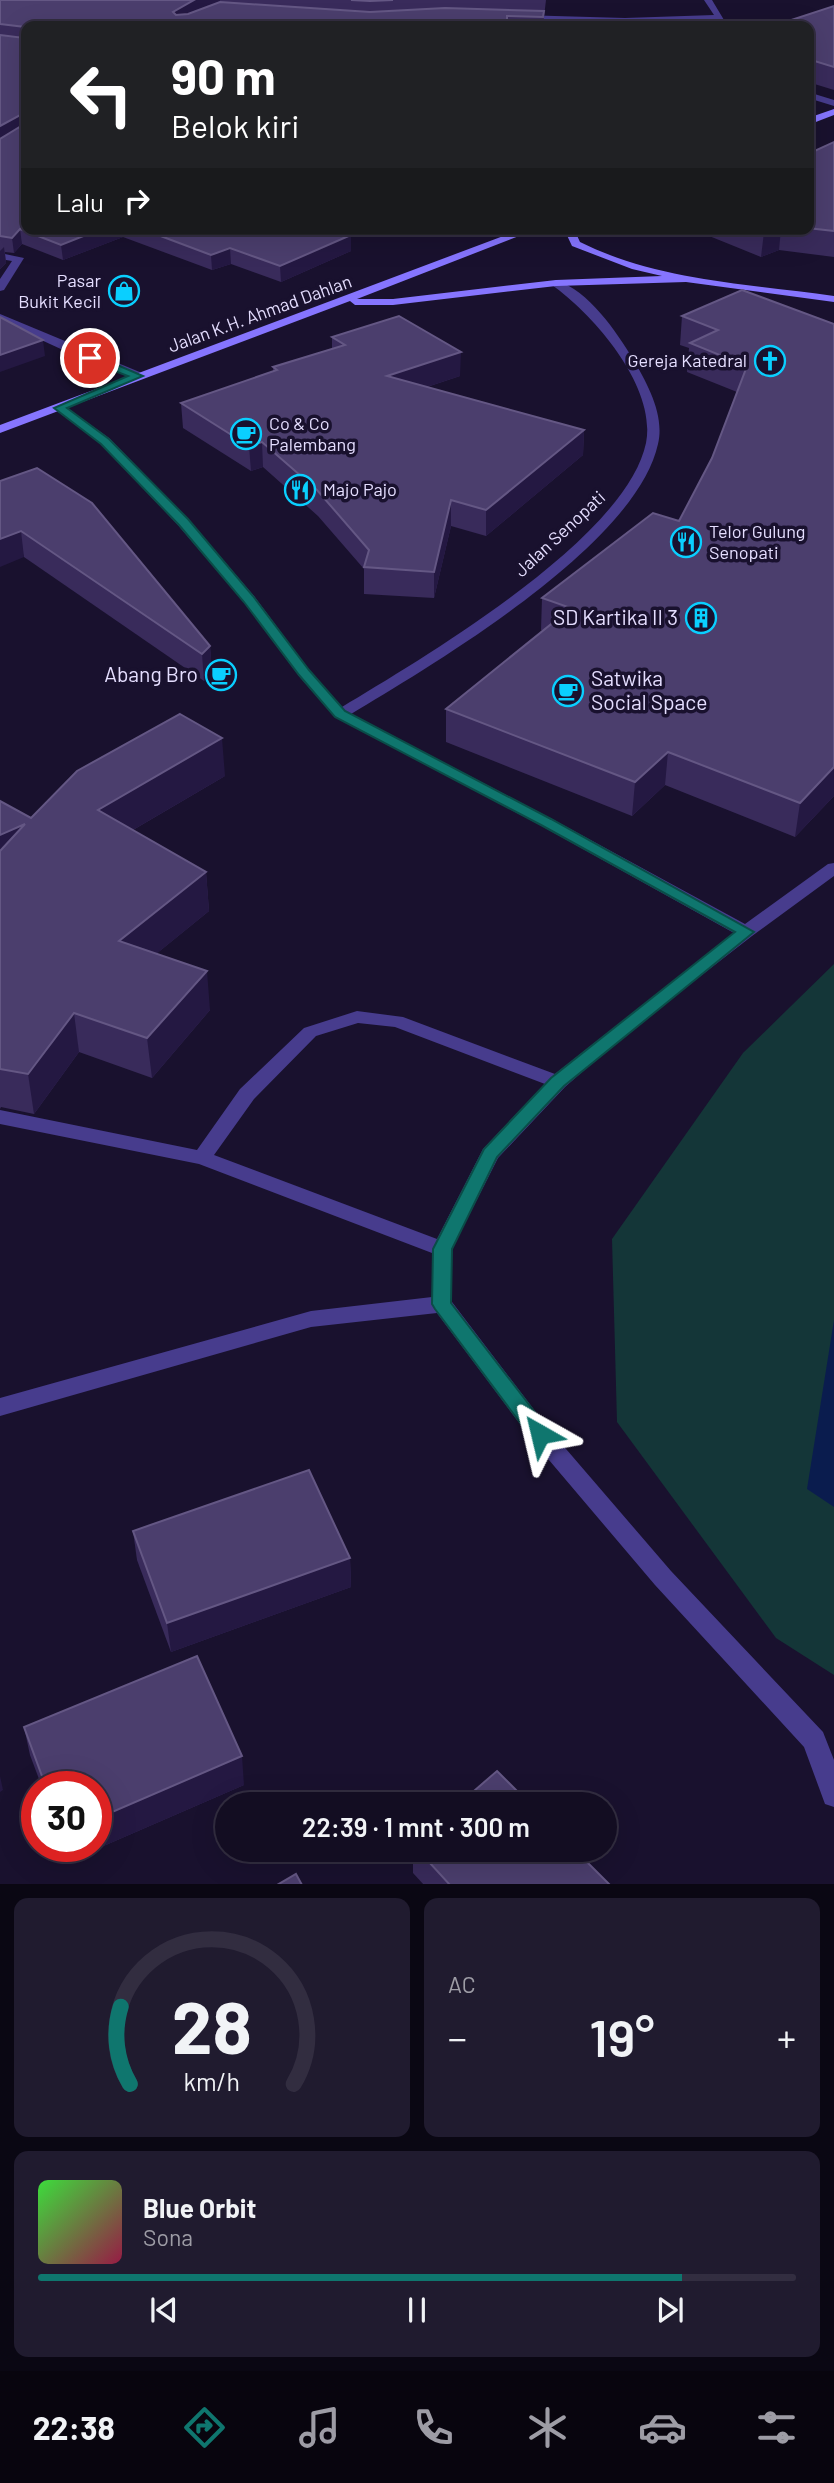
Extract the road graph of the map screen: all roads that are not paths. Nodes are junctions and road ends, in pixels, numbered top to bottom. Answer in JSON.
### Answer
{"nodes":[{"id":1,"x":708,"y":0,"type":"edge"},
{"id":2,"x":720,"y":17,"type":"junction"},
{"id":3,"x":505,"y":18,"type":"edge"},
{"id":4,"x":723,"y":21,"type":"edge"},
{"id":5,"x":814,"y":97,"type":"edge"},
{"id":6,"x":834,"y":103,"type":"edge"},
{"id":7,"x":834,"y":112,"type":"edge"},
{"id":8,"x":814,"y":120,"type":"edge"},
{"id":9,"x":509,"y":235,"type":"edge"},
{"id":10,"x":572,"y":235,"type":"edge"},
{"id":11,"x":0,"y":256,"type":"edge"},
{"id":12,"x":686,"y":279,"type":"junction"},
{"id":13,"x":556,"y":283,"type":"junction"},
{"id":14,"x":0,"y":288,"type":"edge"},
{"id":15,"x":834,"y":299,"type":"edge"},
{"id":16,"x":346,"y":301,"type":"junction"},
{"id":17,"x":0,"y":317,"type":"edge"},
{"id":18,"x":138,"y":376,"type":"junction"},
{"id":19,"x":59,"y":408,"type":"junction"},
{"id":20,"x":0,"y":429,"type":"edge"},
{"id":21,"x":340,"y":714,"type":"junction"},
{"id":22,"x":834,"y":868,"type":"edge"},
{"id":23,"x":746,"y":932,"type":"junction"},
{"id":24,"x":558,"y":1082,"type":"junction"},
{"id":25,"x":0,"y":1117,"type":"edge"},
{"id":26,"x":202,"y":1158,"type":"junction"},
{"id":27,"x":442,"y":1249,"type":"junction"},
{"id":28,"x":442,"y":1304,"type":"junction"},
{"id":29,"x":0,"y":1407,"type":"edge"},
{"id":30,"x":814,"y":1740,"type":"junction"},
{"id":31,"x":834,"y":1756,"type":"edge"},
{"id":32,"x":834,"y":1795,"type":"edge"}],
"edges":[{"from":1,"to":2,"type":"street"},
{"from":2,"to":3,"type":"street"},
{"from":2,"to":4,"type":"street"},
{"from":5,"to":6,"type":"street"},
{"from":7,"to":8,"type":"main road"},
{"from":9,"to":16,"type":"main road","name":"Jalan K.H. Ahmad Dahlan"},
{"from":10,"to":12,"type":"main road"},
{"from":11,"to":14,"type":"street"},
{"from":12,"to":13,"type":"main road"},
{"from":12,"to":15,"type":"main road"},
{"from":13,"to":16,"type":"main road"},
{"from":13,"to":21,"type":"street","name":"Jalan Senopati"},
{"from":16,"to":18,"type":"main road","name":"Jalan K.H. Ahmad Dahlan"},
{"from":17,"to":18,"type":"street"},
{"from":18,"to":19,"type":"main road","name":"Jalan K.H. Ahmad Dahlan"},
{"from":19,"to":20,"type":"main road","name":"Jalan K.H. Ahmad Dahlan"},
{"from":19,"to":21,"type":"street"},
{"from":21,"to":23,"type":"street"},
{"from":22,"to":23,"type":"street"},
{"from":23,"to":24,"type":"street"},
{"from":24,"to":26,"type":"street"},
{"from":24,"to":27,"type":"street"},
{"from":25,"to":26,"type":"street"},
{"from":26,"to":27,"type":"street"},
{"from":27,"to":28,"type":"street"},
{"from":28,"to":29,"type":"street"},
{"from":28,"to":30,"type":"street"},
{"from":30,"to":31,"type":"street"},
{"from":30,"to":32,"type":"street"}]}
